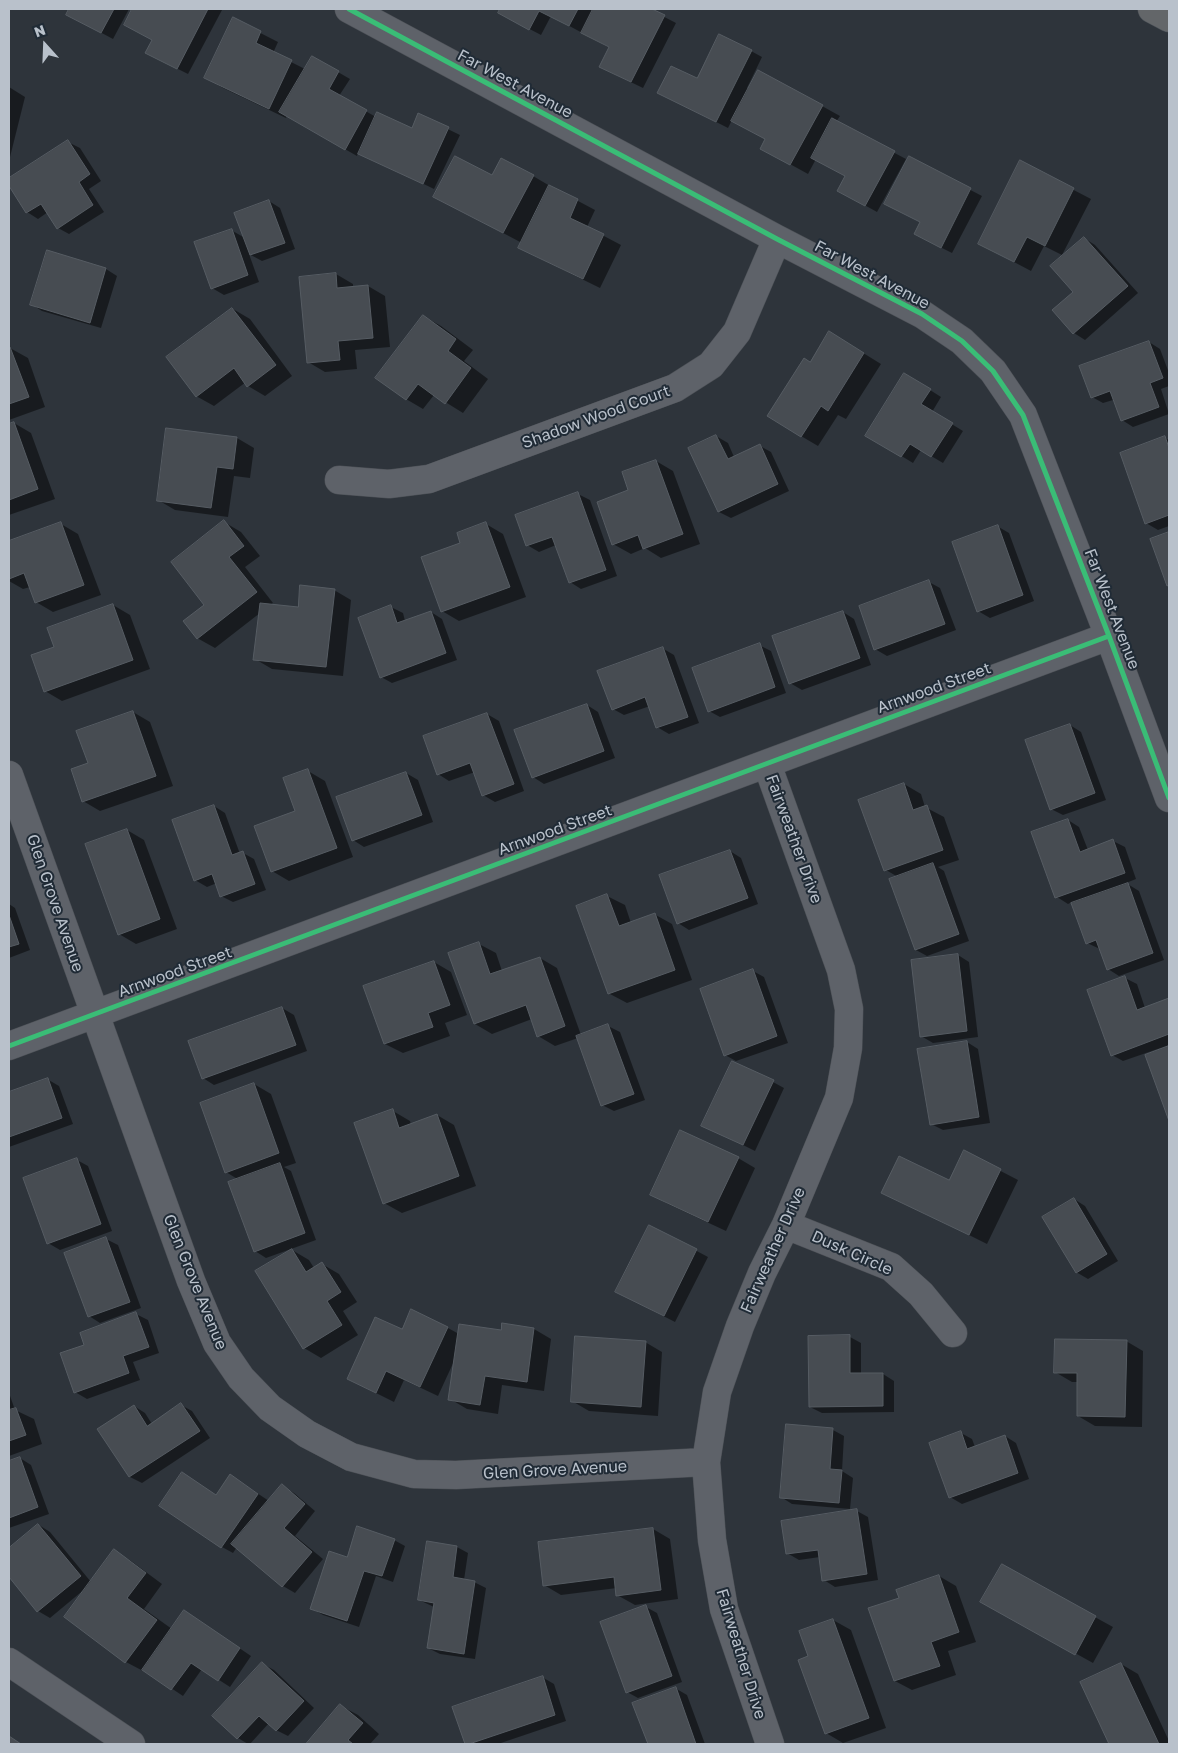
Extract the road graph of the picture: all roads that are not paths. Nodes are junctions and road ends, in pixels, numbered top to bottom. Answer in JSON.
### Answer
{"nodes":[{"id":1,"x":349,"y":9,"type":"edge"},
{"id":2,"x":1152,"y":9,"type":"edge"},
{"id":3,"x":1169,"y":18,"type":"edge"},
{"id":4,"x":777,"y":240,"type":"junction"},
{"id":5,"x":339,"y":480,"type":"dead end"},
{"id":6,"x":1109,"y":636,"type":"junction"},
{"id":7,"x":767,"y":764,"type":"junction"},
{"id":8,"x":9,"y":775,"type":"edge"},
{"id":9,"x":1169,"y":798,"type":"edge"},
{"id":10,"x":94,"y":1015,"type":"junction"},
{"id":11,"x":9,"y":1046,"type":"edge"},
{"id":12,"x":786,"y":1225,"type":"junction"},
{"id":13,"x":953,"y":1333,"type":"dead end"},
{"id":14,"x":706,"y":1462,"type":"junction"},
{"id":15,"x":9,"y":1662,"type":"edge"},
{"id":16,"x":132,"y":1744,"type":"edge"},
{"id":17,"x":770,"y":1744,"type":"edge"}],
"edges":[{"from":1,"to":4,"type":"street","name":"Far West Avenue"},
{"from":2,"to":3,"type":"highway"},
{"from":4,"to":5,"type":"street","name":"Shadow Wood Court"},
{"from":4,"to":6,"type":"street","name":"Far West Avenue"},
{"from":6,"to":7,"type":"street","name":"Arnwood Street"},
{"from":6,"to":9,"type":"street","name":"Far West Avenue"},
{"from":7,"to":10,"type":"street","name":"Arnwood Street"},
{"from":7,"to":12,"type":"street","name":"Fairweather Drive"},
{"from":8,"to":10,"type":"street","name":"Glen Grove Avenue"},
{"from":10,"to":11,"type":"street","name":"Arnwood Street"},
{"from":10,"to":14,"type":"street","name":"Glen Grove Avenue"},
{"from":12,"to":13,"type":"street","name":"Dusk Circle"},
{"from":12,"to":14,"type":"street","name":"Fairweather Drive"},
{"from":14,"to":17,"type":"street","name":"Fairweather Drive"},
{"from":15,"to":16,"type":"street"}]}
